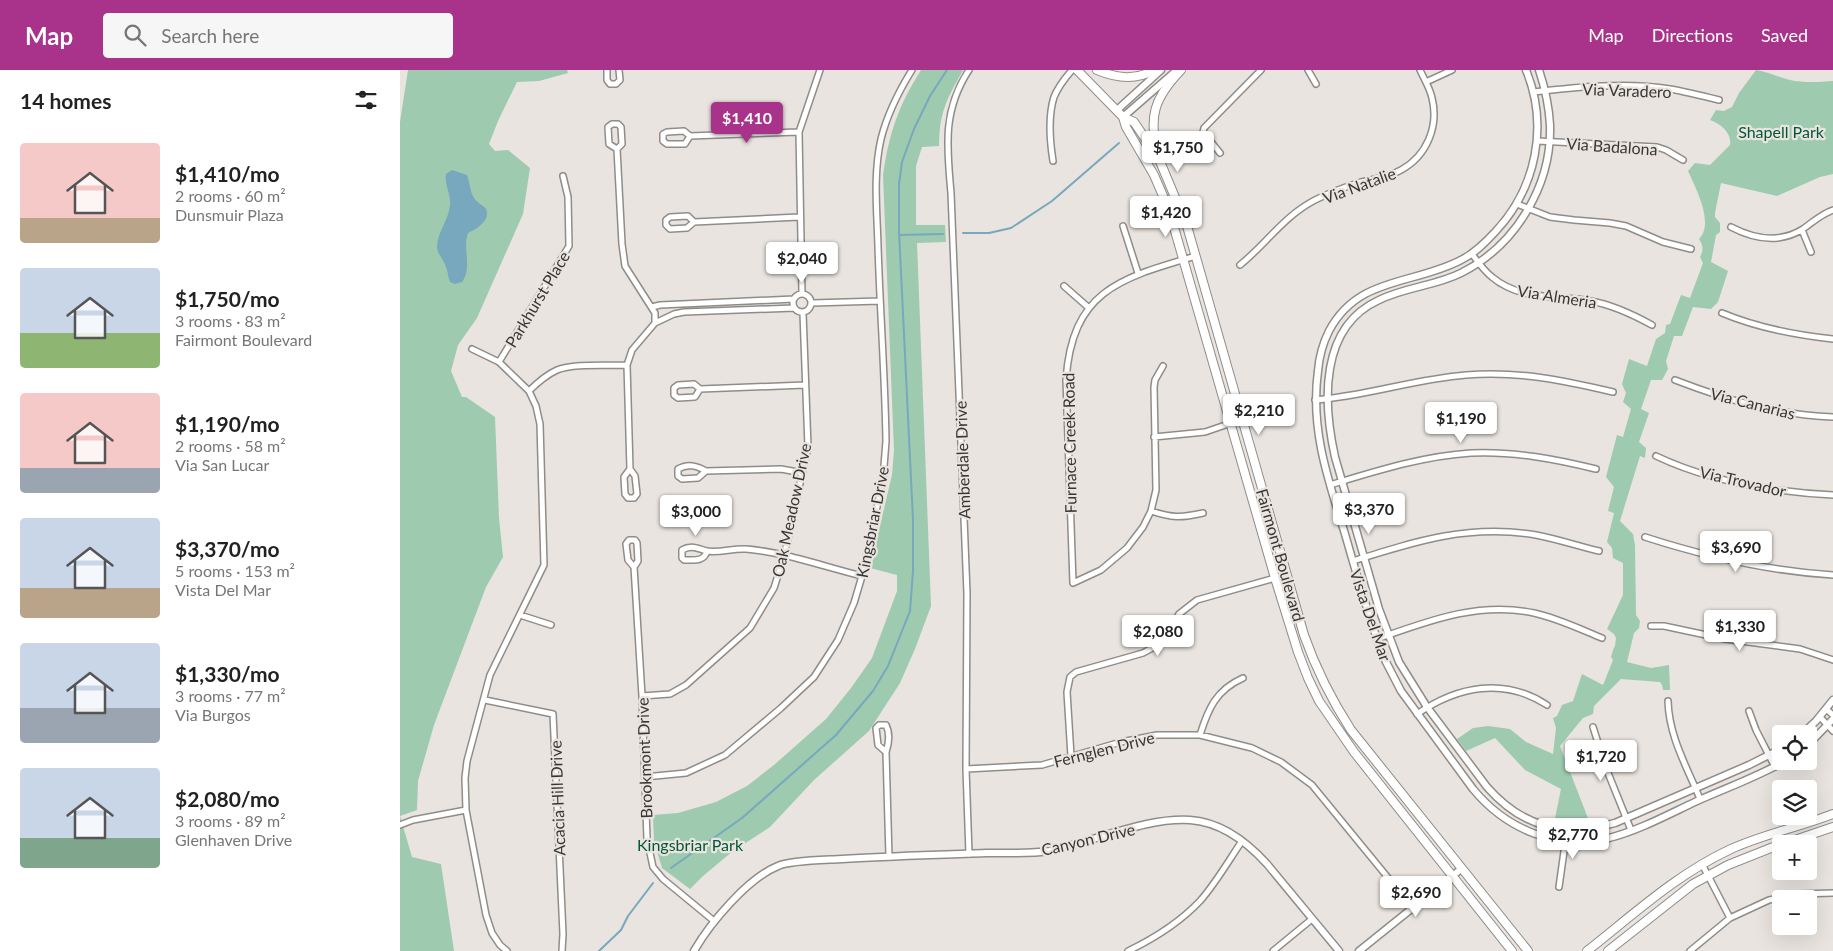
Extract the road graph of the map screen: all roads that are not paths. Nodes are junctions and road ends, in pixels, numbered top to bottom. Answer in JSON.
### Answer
{"nodes":[{"id":1,"x":607,"y":70,"type":"edge"},
{"id":2,"x":619,"y":70,"type":"edge"},
{"id":3,"x":820,"y":70,"type":"edge"},
{"id":4,"x":912,"y":70,"type":"edge"},
{"id":5,"x":969,"y":70,"type":"edge"},
{"id":6,"x":1072,"y":70,"type":"edge"},
{"id":7,"x":1078,"y":70,"type":"edge"},
{"id":8,"x":1097,"y":70,"type":"edge"},
{"id":9,"x":1154,"y":70,"type":"edge"},
{"id":10,"x":1161,"y":70,"type":"edge"},
{"id":11,"x":1177,"y":70,"type":"edge"},
{"id":12,"x":1181,"y":70,"type":"edge"},
{"id":13,"x":1261,"y":70,"type":"edge"},
{"id":14,"x":1308,"y":70,"type":"edge"},
{"id":15,"x":1420,"y":70,"type":"edge"},
{"id":16,"x":1452,"y":70,"type":"edge"},
{"id":17,"x":1526,"y":70,"type":"edge"},
{"id":18,"x":1539,"y":70,"type":"edge"},
{"id":19,"x":1426,"y":82,"type":"junction"},
{"id":20,"x":1316,"y":84,"type":"dead end"},
{"id":21,"x":1545,"y":91,"type":"junction"},
{"id":22,"x":1534,"y":92,"type":"junction"},
{"id":23,"x":1720,"y":100,"type":"dead end"},
{"id":24,"x":1117,"y":110,"type":"junction"},
{"id":25,"x":1123,"y":117,"type":"junction"},
{"id":26,"x":799,"y":132,"type":"junction"},
{"id":27,"x":690,"y":136,"type":"junction"},
{"id":28,"x":1537,"y":141,"type":"junction"},
{"id":29,"x":1549,"y":141,"type":"junction"},
{"id":30,"x":617,"y":149,"type":"junction"},
{"id":31,"x":1220,"y":153,"type":"dead end"},
{"id":32,"x":1159,"y":159,"type":"junction"},
{"id":33,"x":1683,"y":160,"type":"dead end"},
{"id":34,"x":1053,"y":161,"type":"dead end"},
{"id":35,"x":563,"y":176,"type":"dead end"},
{"id":36,"x":1517,"y":204,"type":"junction"},
{"id":37,"x":1528,"y":210,"type":"junction"},
{"id":38,"x":1833,"y":210,"type":"edge"},
{"id":39,"x":800,"y":217,"type":"junction"},
{"id":40,"x":694,"y":222,"type":"junction"},
{"id":41,"x":1123,"y":226,"type":"dead end"},
{"id":42,"x":1731,"y":227,"type":"dead end"},
{"id":43,"x":1802,"y":230,"type":"junction"},
{"id":44,"x":1691,"y":249,"type":"dead end"},
{"id":45,"x":1811,"y":252,"type":"dead end"},
{"id":46,"x":1472,"y":254,"type":"junction"},
{"id":47,"x":1196,"y":256,"type":"junction"},
{"id":48,"x":1184,"y":260,"type":"junction"},
{"id":49,"x":1479,"y":263,"type":"junction"},
{"id":50,"x":1240,"y":265,"type":"dead end"},
{"id":51,"x":1138,"y":274,"type":"junction"},
{"id":52,"x":1064,"y":286,"type":"dead end"},
{"id":53,"x":802,"y":294,"type":"junction"},
{"id":54,"x":794,"y":299,"type":"junction"},
{"id":55,"x":748,"y":301,"type":"junction"},
{"id":56,"x":880,"y":302,"type":"junction"},
{"id":57,"x":812,"y":303,"type":"junction"},
{"id":58,"x":702,"y":304,"type":"junction"},
{"id":59,"x":652,"y":307,"type":"junction"},
{"id":60,"x":794,"y":308,"type":"junction"},
{"id":61,"x":1089,"y":308,"type":"junction"},
{"id":62,"x":749,"y":310,"type":"junction"},
{"id":63,"x":702,"y":311,"type":"junction"},
{"id":64,"x":802,"y":313,"type":"junction"},
{"id":65,"x":1722,"y":313,"type":"dead end"},
{"id":66,"x":655,"y":323,"type":"junction"},
{"id":67,"x":1652,"y":325,"type":"dead end"},
{"id":68,"x":1833,"y":338,"type":"edge"},
{"id":69,"x":472,"y":349,"type":"dead end"},
{"id":70,"x":499,"y":362,"type":"junction"},
{"id":71,"x":627,"y":365,"type":"junction"},
{"id":72,"x":1163,"y":366,"type":"dead end"},
{"id":73,"x":1675,"y":380,"type":"dead end"},
{"id":74,"x":805,"y":385,"type":"junction"},
{"id":75,"x":700,"y":389,"type":"junction"},
{"id":76,"x":529,"y":391,"type":"junction"},
{"id":77,"x":1613,"y":392,"type":"dead end"},
{"id":78,"x":1327,"y":399,"type":"junction"},
{"id":79,"x":1315,"y":400,"type":"junction"},
{"id":80,"x":1833,"y":417,"type":"edge"},
{"id":81,"x":1243,"y":420,"type":"junction"},
{"id":82,"x":1231,"y":424,"type":"junction"},
{"id":83,"x":1154,"y":437,"type":"junction"},
{"id":84,"x":1656,"y":456,"type":"dead end"},
{"id":85,"x":630,"y":468,"type":"junction"},
{"id":86,"x":1596,"y":469,"type":"dead end"},
{"id":87,"x":706,"y":471,"type":"junction"},
{"id":88,"x":803,"y":473,"type":"junction"},
{"id":89,"x":1342,"y":481,"type":"junction"},
{"id":90,"x":1330,"y":485,"type":"junction"},
{"id":91,"x":1833,"y":495,"type":"edge"},
{"id":92,"x":1151,"y":511,"type":"junction"},
{"id":93,"x":1202,"y":513,"type":"dead end"},
{"id":94,"x":1645,"y":537,"type":"dead end"},
{"id":95,"x":707,"y":551,"type":"junction"},
{"id":96,"x":1599,"y":552,"type":"dead end"},
{"id":97,"x":784,"y":556,"type":"junction"},
{"id":98,"x":1364,"y":558,"type":"junction"},
{"id":99,"x":1353,"y":562,"type":"junction"},
{"id":100,"x":634,"y":566,"type":"junction"},
{"id":101,"x":1286,"y":575,"type":"junction"},
{"id":102,"x":1833,"y":575,"type":"edge"},
{"id":103,"x":862,"y":576,"type":"junction"},
{"id":104,"x":1275,"y":578,"type":"junction"},
{"id":105,"x":520,"y":615,"type":"junction"},
{"id":106,"x":551,"y":625,"type":"dead end"},
{"id":107,"x":1651,"y":626,"type":"dead end"},
{"id":108,"x":1388,"y":635,"type":"junction"},
{"id":109,"x":1602,"y":638,"type":"dead end"},
{"id":110,"x":1377,"y":639,"type":"junction"},
{"id":111,"x":1833,"y":660,"type":"edge"},
{"id":112,"x":1243,"y":678,"type":"dead end"},
{"id":113,"x":642,"y":696,"type":"junction"},
{"id":114,"x":485,"y":700,"type":"junction"},
{"id":115,"x":1833,"y":700,"type":"edge"},
{"id":116,"x":1668,"y":701,"type":"dead end"},
{"id":117,"x":1547,"y":705,"type":"dead end"},
{"id":118,"x":1427,"y":707,"type":"junction"},
{"id":119,"x":1826,"y":709,"type":"junction"},
{"id":120,"x":1749,"y":711,"type":"dead end"},
{"id":121,"x":1417,"y":714,"type":"junction"},
{"id":122,"x":1820,"y":717,"type":"junction"},
{"id":123,"x":1833,"y":717,"type":"edge"},
{"id":124,"x":1812,"y":725,"type":"edge"},
{"id":125,"x":1827,"y":725,"type":"junction"},
{"id":126,"x":1593,"y":727,"type":"dead end"},
{"id":127,"x":1833,"y":731,"type":"edge"},
{"id":128,"x":1200,"y":735,"type":"junction"},
{"id":129,"x":1817,"y":736,"type":"edge"},
{"id":130,"x":886,"y":752,"type":"junction"},
{"id":131,"x":1772,"y":754,"type":"edge"},
{"id":132,"x":1071,"y":756,"type":"junction"},
{"id":133,"x":1769,"y":756,"type":"junction"},
{"id":134,"x":1772,"y":762,"type":"edge"},
{"id":135,"x":1772,"y":768,"type":"edge"},
{"id":136,"x":966,"y":769,"type":"junction"},
{"id":137,"x":645,"y":777,"type":"junction"},
{"id":138,"x":1696,"y":789,"type":"junction"},
{"id":139,"x":1700,"y":799,"type":"junction"},
{"id":140,"x":466,"y":810,"type":"junction"},
{"id":141,"x":1833,"y":814,"type":"edge"},
{"id":142,"x":1627,"y":819,"type":"junction"},
{"id":143,"x":400,"y":825,"type":"edge"},
{"id":144,"x":1833,"y":827,"type":"edge"},
{"id":145,"x":1567,"y":830,"type":"junction"},
{"id":146,"x":1632,"y":830,"type":"junction"},
{"id":147,"x":1809,"y":835,"type":"edge"},
{"id":148,"x":1242,"y":841,"type":"junction"},
{"id":149,"x":1566,"y":841,"type":"junction"},
{"id":150,"x":1772,"y":848,"type":"edge"},
{"id":151,"x":969,"y":854,"type":"junction"},
{"id":152,"x":889,"y":856,"type":"junction"},
{"id":153,"x":1702,"y":864,"type":"junction"},
{"id":154,"x":1461,"y":869,"type":"junction"},
{"id":155,"x":1708,"y":875,"type":"junction"},
{"id":156,"x":1453,"y":876,"type":"junction"},
{"id":157,"x":1559,"y":887,"type":"dead end"},
{"id":158,"x":1833,"y":893,"type":"edge"},
{"id":159,"x":1412,"y":907,"type":"junction"},
{"id":160,"x":1730,"y":918,"type":"junction"},
{"id":161,"x":1312,"y":919,"type":"junction"},
{"id":162,"x":714,"y":921,"type":"junction"},
{"id":163,"x":507,"y":951,"type":"edge"},
{"id":164,"x":562,"y":951,"type":"edge"},
{"id":165,"x":694,"y":951,"type":"edge"},
{"id":166,"x":1128,"y":951,"type":"edge"},
{"id":167,"x":1273,"y":951,"type":"edge"},
{"id":168,"x":1339,"y":951,"type":"edge"},
{"id":169,"x":1359,"y":951,"type":"edge"},
{"id":170,"x":1512,"y":951,"type":"edge"},
{"id":171,"x":1528,"y":951,"type":"edge"},
{"id":172,"x":1587,"y":951,"type":"edge"},
{"id":173,"x":1608,"y":951,"type":"edge"},
{"id":174,"x":1690,"y":951,"type":"edge"}],
"edges":[{"from":1,"to":2,"type":"street"},
{"from":3,"to":26,"type":"street"},
{"from":4,"to":56,"type":"street","name":"Kingsbriar Drive"},
{"from":5,"to":136,"type":"street","name":"Amberdale Drive"},
{"from":6,"to":34,"type":"street"},
{"from":7,"to":24,"type":"main road","name":"Fairmont Boulevard"},
{"from":8,"to":9,"type":"main road"},
{"from":10,"to":24,"type":"street"},
{"from":11,"to":25,"type":"street"},
{"from":12,"to":32,"type":"main road"},
{"from":13,"to":31,"type":"street"},
{"from":14,"to":20,"type":"street"},
{"from":15,"to":19,"type":"street","name":"Via Natalie"},
{"from":16,"to":19,"type":"street"},
{"from":17,"to":22,"type":"street","name":"Vista Del Mar"},
{"from":18,"to":21,"type":"street","name":"Vista Del Mar"},
{"from":19,"to":50,"type":"street","name":"Via Natalie"},
{"from":21,"to":22,"type":"street","name":"Via Varadero"},
{"from":21,"to":23,"type":"street","name":"Via Varadero"},
{"from":21,"to":29,"type":"street","name":"Vista Del Mar"},
{"from":22,"to":28,"type":"street","name":"Vista Del Mar"},
{"from":24,"to":25,"type":"main road","name":"Fairmont Boulevard"},
{"from":25,"to":32,"type":"main road","name":"Fairmont Boulevard"},
{"from":25,"to":48,"type":"main road","name":"Fairmont Boulevard"},
{"from":26,"to":27,"type":"street"},
{"from":26,"to":39,"type":"street"},
{"from":27,"to":27,"type":"street"},
{"from":28,"to":29,"type":"street","name":"Via Badalona"},
{"from":28,"to":36,"type":"street","name":"Vista Del Mar"},
{"from":29,"to":33,"type":"street","name":"Via Badalona"},
{"from":29,"to":37,"type":"street","name":"Vista Del Mar"},
{"from":30,"to":30,"type":"street"},
{"from":30,"to":59,"type":"street"},
{"from":32,"to":47,"type":"main road","name":"Fairmont Boulevard"},
{"from":35,"to":70,"type":"street","name":"Parkhurst Place"},
{"from":36,"to":37,"type":"street"},
{"from":36,"to":46,"type":"street","name":"Vista Del Mar"},
{"from":37,"to":44,"type":"street"},
{"from":37,"to":49,"type":"street","name":"Vista Del Mar"},
{"from":38,"to":43,"type":"street"},
{"from":39,"to":40,"type":"street"},
{"from":39,"to":53,"type":"street"},
{"from":40,"to":40,"type":"street"},
{"from":41,"to":51,"type":"street"},
{"from":42,"to":43,"type":"street"},
{"from":43,"to":45,"type":"street"},
{"from":46,"to":49,"type":"street","name":"Via Almeria"},
{"from":46,"to":79,"type":"street","name":"Vista Del Mar"},
{"from":47,"to":48,"type":"street","name":"Furnace Creek Road"},
{"from":47,"to":81,"type":"main road","name":"Fairmont Boulevard"},
{"from":48,"to":51,"type":"street","name":"Furnace Creek Road"},
{"from":48,"to":82,"type":"main road","name":"Fairmont Boulevard"},
{"from":49,"to":67,"type":"street","name":"Via Almeria"},
{"from":49,"to":78,"type":"street","name":"Vista Del Mar"},
{"from":51,"to":61,"type":"street","name":"Furnace Creek Road"},
{"from":52,"to":61,"type":"street"},
{"from":53,"to":54,"type":"street"},
{"from":53,"to":57,"type":"street"},
{"from":54,"to":55,"type":"street"},
{"from":54,"to":60,"type":"street"},
{"from":55,"to":58,"type":"street"},
{"from":55,"to":62,"type":"street"},
{"from":56,"to":57,"type":"street"},
{"from":56,"to":103,"type":"street","name":"Kingsbriar Drive"},
{"from":57,"to":64,"type":"street"},
{"from":58,"to":59,"type":"street"},
{"from":58,"to":63,"type":"street"},
{"from":59,"to":66,"type":"street"},
{"from":60,"to":62,"type":"street"},
{"from":60,"to":64,"type":"street"},
{"from":61,"to":92,"type":"street","name":"Furnace Creek Road"},
{"from":62,"to":63,"type":"street"},
{"from":63,"to":66,"type":"street"},
{"from":64,"to":74,"type":"street","name":"Oak Meadow Drive"},
{"from":65,"to":68,"type":"street"},
{"from":66,"to":71,"type":"street"},
{"from":69,"to":70,"type":"street"},
{"from":70,"to":76,"type":"street"},
{"from":71,"to":76,"type":"street"},
{"from":71,"to":85,"type":"street"},
{"from":72,"to":83,"type":"street"},
{"from":73,"to":80,"type":"street","name":"Via Canarias"},
{"from":74,"to":75,"type":"street"},
{"from":74,"to":88,"type":"street","name":"Oak Meadow Drive"},
{"from":75,"to":75,"type":"street"},
{"from":76,"to":105,"type":"street"},
{"from":77,"to":78,"type":"street"},
{"from":78,"to":79,"type":"street"},
{"from":78,"to":89,"type":"street","name":"Vista Del Mar"},
{"from":79,"to":90,"type":"street","name":"Vista Del Mar"},
{"from":81,"to":82,"type":"street"},
{"from":81,"to":101,"type":"main road","name":"Fairmont Boulevard"},
{"from":82,"to":83,"type":"street"},
{"from":82,"to":104,"type":"main road","name":"Fairmont Boulevard"},
{"from":83,"to":92,"type":"street"},
{"from":84,"to":91,"type":"street","name":"Via Trovador"},
{"from":85,"to":85,"type":"street"},
{"from":86,"to":89,"type":"street"},
{"from":87,"to":87,"type":"street"},
{"from":87,"to":88,"type":"street"},
{"from":88,"to":97,"type":"street","name":"Oak Meadow Drive"},
{"from":89,"to":90,"type":"street"},
{"from":89,"to":98,"type":"street","name":"Vista Del Mar"},
{"from":90,"to":99,"type":"street","name":"Vista Del Mar"},
{"from":92,"to":93,"type":"street"},
{"from":94,"to":102,"type":"street"},
{"from":95,"to":95,"type":"street"},
{"from":95,"to":97,"type":"street"},
{"from":96,"to":98,"type":"street"},
{"from":97,"to":103,"type":"street"},
{"from":97,"to":113,"type":"street","name":"Oak Meadow Drive"},
{"from":98,"to":99,"type":"street"},
{"from":98,"to":108,"type":"street","name":"Vista Del Mar"},
{"from":99,"to":110,"type":"street","name":"Vista Del Mar"},
{"from":100,"to":100,"type":"street","name":"Brookmont Drive"},
{"from":100,"to":113,"type":"street","name":"Brookmont Drive"},
{"from":101,"to":104,"type":"street"},
{"from":101,"to":154,"type":"main road","name":"Fairmont Boulevard"},
{"from":103,"to":137,"type":"street","name":"Kingsbriar Drive"},
{"from":104,"to":132,"type":"street"},
{"from":104,"to":156,"type":"main road","name":"Fairmont Boulevard"},
{"from":105,"to":106,"type":"street"},
{"from":105,"to":114,"type":"street"},
{"from":107,"to":111,"type":"street"},
{"from":108,"to":109,"type":"street"},
{"from":108,"to":110,"type":"street"},
{"from":108,"to":118,"type":"street","name":"Vista Del Mar"},
{"from":110,"to":121,"type":"street","name":"Vista Del Mar"},
{"from":112,"to":128,"type":"street"},
{"from":113,"to":137,"type":"street","name":"Brookmont Drive"},
{"from":114,"to":140,"type":"street"},
{"from":114,"to":164,"type":"street","name":"Acacia Hill Drive"},
{"from":115,"to":119,"type":"street"},
{"from":116,"to":138,"type":"street"},
{"from":117,"to":118,"type":"street"},
{"from":118,"to":121,"type":"street"},
{"from":118,"to":145,"type":"street","name":"Vista Del Mar"},
{"from":119,"to":122,"type":"street"},
{"from":119,"to":123,"type":"street"},
{"from":120,"to":133,"type":"street"},
{"from":121,"to":149,"type":"street","name":"Vista Del Mar"},
{"from":122,"to":124,"type":"street"},
{"from":122,"to":125,"type":"street"},
{"from":123,"to":125,"type":"street"},
{"from":125,"to":127,"type":"street"},
{"from":125,"to":129,"type":"street"},
{"from":126,"to":142,"type":"street"},
{"from":128,"to":132,"type":"street","name":"Fernglen Drive"},
{"from":128,"to":159,"type":"street","name":"Fernglen Drive"},
{"from":130,"to":130,"type":"street"},
{"from":130,"to":152,"type":"street"},
{"from":131,"to":133,"type":"street","name":"Vista Del Mar"},
{"from":132,"to":136,"type":"street","name":"Fernglen Drive"},
{"from":133,"to":134,"type":"street"},
{"from":133,"to":138,"type":"street","name":"Vista Del Mar"},
{"from":135,"to":139,"type":"street","name":"Vista Del Mar"},
{"from":136,"to":151,"type":"street","name":"Amberdale Drive"},
{"from":137,"to":162,"type":"street","name":"Brookmont Drive"},
{"from":138,"to":139,"type":"street"},
{"from":138,"to":142,"type":"street","name":"Vista Del Mar"},
{"from":139,"to":146,"type":"street","name":"Vista Del Mar"},
{"from":140,"to":143,"type":"street"},
{"from":140,"to":163,"type":"street"},
{"from":141,"to":153,"type":"main road"},
{"from":142,"to":145,"type":"street","name":"Vista Del Mar"},
{"from":142,"to":146,"type":"street"},
{"from":144,"to":147,"type":"main road"},
{"from":145,"to":149,"type":"street"},
{"from":146,"to":149,"type":"street","name":"Vista Del Mar"},
{"from":148,"to":151,"type":"street","name":"Canyon Drive"},
{"from":148,"to":161,"type":"street","name":"Canyon Drive"},
{"from":148,"to":166,"type":"street"},
{"from":149,"to":157,"type":"street"},
{"from":150,"to":155,"type":"main road"},
{"from":151,"to":152,"type":"street","name":"Canyon Drive"},
{"from":152,"to":162,"type":"street","name":"Canyon Drive"},
{"from":153,"to":155,"type":"street"},
{"from":153,"to":172,"type":"main road"},
{"from":154,"to":156,"type":"street"},
{"from":154,"to":171,"type":"main road","name":"Fairmont Boulevard"},
{"from":155,"to":160,"type":"street"},
{"from":155,"to":173,"type":"main road"},
{"from":156,"to":159,"type":"street"},
{"from":156,"to":170,"type":"main road","name":"Fairmont Boulevard"},
{"from":158,"to":160,"type":"street"},
{"from":159,"to":169,"type":"street"},
{"from":160,"to":174,"type":"street"},
{"from":161,"to":167,"type":"street"},
{"from":161,"to":168,"type":"street","name":"Canyon Drive"},
{"from":162,"to":165,"type":"street","name":"Canyon Drive"}]}
